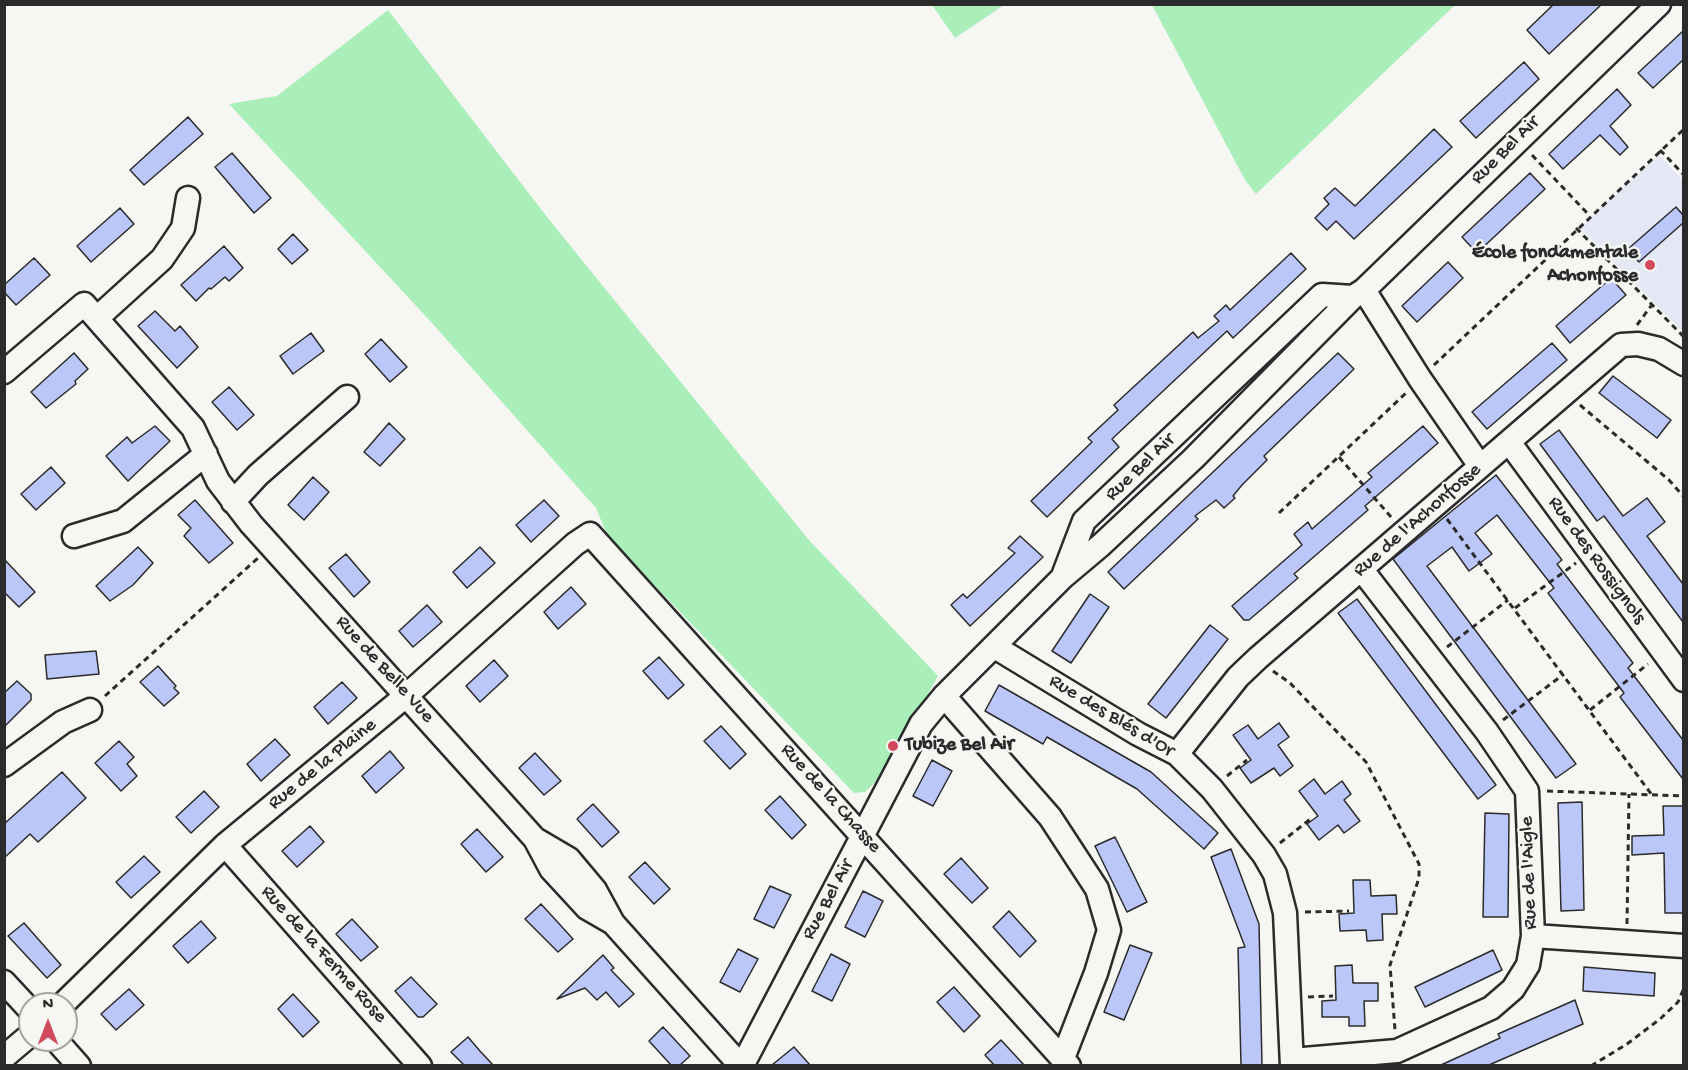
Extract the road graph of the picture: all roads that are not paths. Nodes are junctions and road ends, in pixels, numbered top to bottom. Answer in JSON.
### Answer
{"nodes":[{"id":1,"x":1659,"y":4,"type":"edge"},
{"id":2,"x":188,"y":198,"type":"dead end"},
{"id":3,"x":1359,"y":293,"type":"junction"},
{"id":4,"x":90,"y":311,"type":"junction"},
{"id":5,"x":1683,"y":364,"type":"edge"},
{"id":6,"x":4,"y":372,"type":"edge"},
{"id":7,"x":347,"y":397,"type":"dead end"},
{"id":8,"x":1509,"y":442,"type":"junction"},
{"id":9,"x":206,"y":454,"type":"junction"},
{"id":10,"x":1480,"y":466,"type":"junction"},
{"id":11,"x":233,"y":502,"type":"junction"},
{"id":12,"x":590,"y":534,"type":"joint"},
{"id":13,"x":74,"y":537,"type":"dead end"},
{"id":14,"x":1362,"y":570,"type":"junction"},
{"id":15,"x":995,"y":647,"type":"junction"},
{"id":16,"x":1683,"y":680,"type":"edge"},
{"id":17,"x":407,"y":695,"type":"junction"},
{"id":18,"x":945,"y":696,"type":"junction"},
{"id":19,"x":90,"y":710,"type":"road end"},
{"id":20,"x":1178,"y":754,"type":"junction"},
{"id":21,"x":4,"y":765,"type":"edge"},
{"id":22,"x":863,"y":834,"type":"junction"},
{"id":23,"x":225,"y":845,"type":"junction"},
{"id":24,"x":1533,"y":936,"type":"junction"},
{"id":25,"x":1683,"y":946,"type":"edge"},
{"id":26,"x":4,"y":982,"type":"edge"},
{"id":27,"x":75,"y":992,"type":"edge"},
{"id":28,"x":18,"y":997,"type":"edge"},
{"id":29,"x":18,"y":1045,"type":"edge"},
{"id":30,"x":68,"y":1052,"type":"edge"},
{"id":31,"x":4,"y":1057,"type":"edge"},
{"id":32,"x":1066,"y":1062,"type":"edge"},
{"id":33,"x":1292,"y":1063,"type":"edge"},
{"id":34,"x":79,"y":1065,"type":"edge"},
{"id":35,"x":420,"y":1065,"type":"edge"},
{"id":36,"x":742,"y":1065,"type":"edge"}],
"edges":[{"from":1,"to":3,"type":"street","name":"Rue Bel Air"},
{"from":2,"to":4,"type":"street"},
{"from":3,"to":10,"type":"street"},
{"from":3,"to":15,"type":"street","name":"Rue Bel Air"},
{"from":4,"to":6,"type":"street"},
{"from":4,"to":9,"type":"street","name":"Rue de Belle Vue"},
{"from":5,"to":8,"type":"street","name":"Rue de l'Achonfosse"},
{"from":7,"to":11,"type":"street"},
{"from":8,"to":10,"type":"street","name":"Rue de l'Achonfosse"},
{"from":8,"to":16,"type":"street","name":"Rue des Rossignols"},
{"from":9,"to":11,"type":"street","name":"Rue de Belle Vue"},
{"from":9,"to":13,"type":"street"},
{"from":10,"to":14,"type":"street","name":"Rue de l'Achonfosse"},
{"from":11,"to":17,"type":"street","name":"Rue de Belle Vue"},
{"from":12,"to":17,"type":"street","name":"Rue de la Plaine"},
{"from":12,"to":22,"type":"street","name":"Rue de la Chasse"},
{"from":14,"to":20,"type":"street","name":"Rue de l'Achonfosse"},
{"from":14,"to":24,"type":"street","name":"Rue de l'Aigle"},
{"from":15,"to":18,"type":"street","name":"Rue Bel Air"},
{"from":15,"to":20,"type":"street","name":"Rue des Blés d'Or"},
{"from":17,"to":23,"type":"street","name":"Rue de la Plaine"},
{"from":17,"to":36,"type":"street","name":"Rue de Belle Vue"},
{"from":18,"to":22,"type":"street","name":"Rue Bel Air"},
{"from":18,"to":32,"type":"street"},
{"from":19,"to":21,"type":"street"},
{"from":20,"to":33,"type":"street","name":"Rue des Blés d'Or"},
{"from":22,"to":32,"type":"street","name":"Rue de la Chasse"},
{"from":22,"to":36,"type":"street","name":"Rue Bel Air"},
{"from":23,"to":27,"type":"street","name":"Rue de la Plaine"},
{"from":23,"to":35,"type":"street","name":"Rue de la Ferme Rose"},
{"from":24,"to":25,"type":"street"},
{"from":24,"to":33,"type":"street","name":"Rue de l'Aigle"},
{"from":26,"to":28,"type":"street"},
{"from":29,"to":31,"type":"street"},
{"from":30,"to":34,"type":"street"}]}
